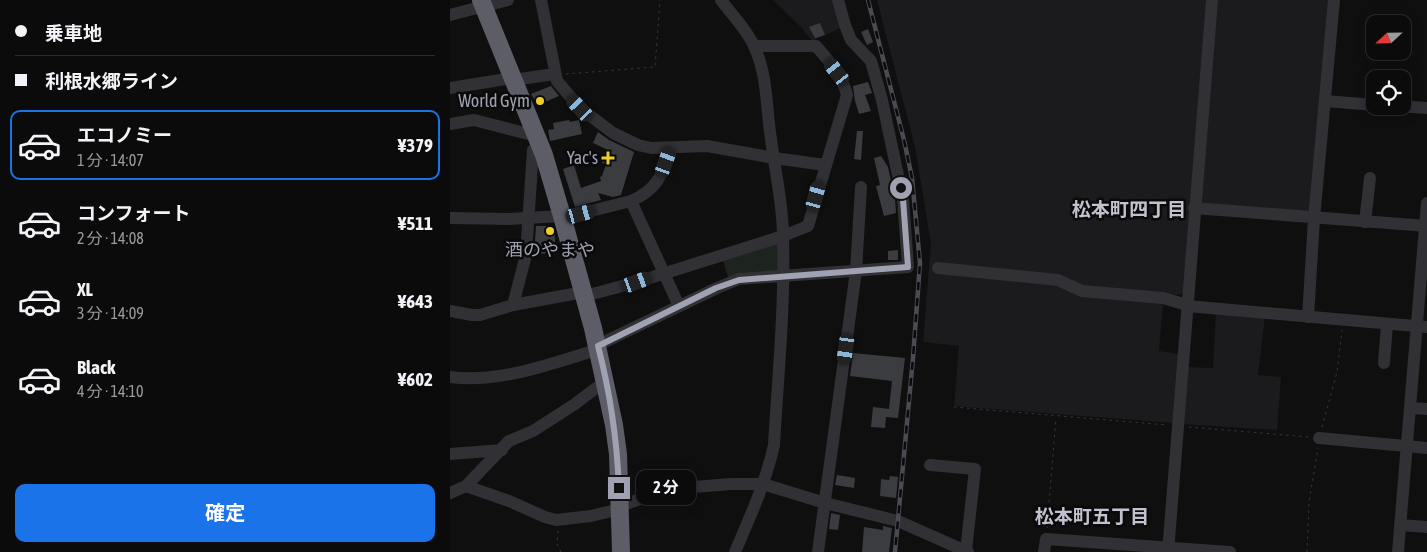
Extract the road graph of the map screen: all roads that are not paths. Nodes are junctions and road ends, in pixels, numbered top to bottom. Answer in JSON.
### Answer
{"nodes":[{"id":1,"x":508,"y":0,"type":"edge"},
{"id":2,"x":541,"y":0,"type":"edge"},
{"id":3,"x":721,"y":0,"type":"edge"},
{"id":4,"x":838,"y":0,"type":"edge"},
{"id":5,"x":1212,"y":0,"type":"edge"},
{"id":6,"x":1334,"y":0,"type":"edge"},
{"id":7,"x":482,"y":3,"type":"edge"},
{"id":8,"x":450,"y":15,"type":"edge"},
{"id":9,"x":754,"y":46,"type":"junction"},
{"id":10,"x":556,"y":74,"type":"junction"},
{"id":11,"x":512,"y":79,"type":"junction"},
{"id":12,"x":450,"y":88,"type":"edge"},
{"id":13,"x":1325,"y":101,"type":"junction"},
{"id":14,"x":1366,"y":104,"type":"edge"},
{"id":15,"x":1411,"y":107,"type":"edge"},
{"id":16,"x":1427,"y":108,"type":"edge"},
{"id":17,"x":450,"y":124,"type":"edge"},
{"id":18,"x":538,"y":140,"type":"junction"},
{"id":19,"x":671,"y":148,"type":"junction"},
{"id":20,"x":774,"y":158,"type":"junction"},
{"id":21,"x":825,"y":165,"type":"junction"},
{"id":22,"x":1370,"y":178,"type":"dead end"},
{"id":23,"x":861,"y":187,"type":"dead end"},
{"id":24,"x":631,"y":201,"type":"junction"},
{"id":25,"x":1427,"y":203,"type":"edge"},
{"id":26,"x":1194,"y":208,"type":"junction"},
{"id":27,"x":563,"y":217,"type":"junction"},
{"id":28,"x":450,"y":218,"type":"edge"},
{"id":29,"x":527,"y":218,"type":"junction"},
{"id":30,"x":1314,"y":219,"type":"junction"},
{"id":31,"x":1365,"y":222,"type":"junction"},
{"id":32,"x":1426,"y":226,"type":"edge"},
{"id":33,"x":784,"y":236,"type":"junction"},
{"id":34,"x":938,"y":268,"type":"dead end"},
{"id":35,"x":856,"y":271,"type":"junction"},
{"id":36,"x":664,"y":272,"type":"junction"},
{"id":37,"x":783,"y":277,"type":"junction"},
{"id":38,"x":584,"y":294,"type":"junction"},
{"id":39,"x":513,"y":305,"type":"junction"},
{"id":40,"x":1187,"y":305,"type":"junction"},
{"id":41,"x":679,"y":306,"type":"junction"},
{"id":42,"x":450,"y":311,"type":"edge"},
{"id":43,"x":1308,"y":316,"type":"junction"},
{"id":44,"x":1386,"y":324,"type":"junction"},
{"id":45,"x":1422,"y":327,"type":"edge"},
{"id":46,"x":598,"y":347,"type":"junction"},
{"id":47,"x":1384,"y":363,"type":"dead end"},
{"id":48,"x":450,"y":377,"type":"edge"},
{"id":49,"x":606,"y":384,"type":"junction"},
{"id":50,"x":1410,"y":408,"type":"junction"},
{"id":51,"x":1427,"y":409,"type":"edge"},
{"id":52,"x":1319,"y":438,"type":"road end"},
{"id":53,"x":1407,"y":446,"type":"junction"},
{"id":54,"x":1427,"y":448,"type":"edge"},
{"id":55,"x":502,"y":450,"type":"junction"},
{"id":56,"x":450,"y":454,"type":"edge"},
{"id":57,"x":930,"y":465,"type":"dead end"},
{"id":58,"x":763,"y":484,"type":"junction"},
{"id":59,"x":466,"y":486,"type":"junction"},
{"id":60,"x":450,"y":493,"type":"edge"},
{"id":61,"x":825,"y":503,"type":"junction"},
{"id":62,"x":620,"y":507,"type":"junction"},
{"id":63,"x":1400,"y":525,"type":"junction"},
{"id":64,"x":1427,"y":527,"type":"edge"},
{"id":65,"x":1045,"y":546,"type":"edge"},
{"id":66,"x":1168,"y":550,"type":"edge"},
{"id":67,"x":621,"y":552,"type":"edge"},
{"id":68,"x":735,"y":552,"type":"edge"},
{"id":69,"x":818,"y":552,"type":"edge"},
{"id":70,"x":967,"y":552,"type":"edge"},
{"id":71,"x":1230,"y":552,"type":"edge"},
{"id":72,"x":1398,"y":552,"type":"edge"}],
"edges":[{"from":1,"to":7,"type":"street"},
{"from":2,"to":10,"type":"street"},
{"from":3,"to":9,"type":"street"},
{"from":4,"to":35,"type":"street"},
{"from":5,"to":26,"type":"street"},
{"from":6,"to":13,"type":"street"},
{"from":7,"to":8,"type":"street"},
{"from":7,"to":11,"type":"highway"},
{"from":9,"to":20,"type":"street"},
{"from":9,"to":21,"type":"street"},
{"from":10,"to":11,"type":"street"},
{"from":10,"to":19,"type":"street"},
{"from":11,"to":12,"type":"street"},
{"from":11,"to":18,"type":"highway"},
{"from":13,"to":14,"type":"street"},
{"from":13,"to":30,"type":"street"},
{"from":15,"to":16,"type":"street"},
{"from":17,"to":18,"type":"street"},
{"from":18,"to":27,"type":"highway"},
{"from":18,"to":29,"type":"street"},
{"from":19,"to":20,"type":"street"},
{"from":19,"to":24,"type":"street"},
{"from":20,"to":21,"type":"street"},
{"from":20,"to":33,"type":"street"},
{"from":21,"to":33,"type":"street"},
{"from":22,"to":31,"type":"street"},
{"from":23,"to":35,"type":"street"},
{"from":24,"to":27,"type":"street"},
{"from":24,"to":36,"type":"street"},
{"from":25,"to":32,"type":"street"},
{"from":26,"to":30,"type":"street"},
{"from":26,"to":40,"type":"street"},
{"from":27,"to":29,"type":"street"},
{"from":27,"to":38,"type":"highway"},
{"from":28,"to":29,"type":"street"},
{"from":29,"to":39,"type":"street"},
{"from":30,"to":31,"type":"street"},
{"from":30,"to":43,"type":"street"},
{"from":31,"to":32,"type":"street"},
{"from":32,"to":45,"type":"street"},
{"from":33,"to":36,"type":"street"},
{"from":33,"to":37,"type":"street"},
{"from":34,"to":40,"type":"street"},
{"from":35,"to":37,"type":"street"},
{"from":35,"to":61,"type":"street"},
{"from":36,"to":38,"type":"street"},
{"from":36,"to":41,"type":"street"},
{"from":37,"to":41,"type":"street"},
{"from":37,"to":58,"type":"street"},
{"from":38,"to":39,"type":"street"},
{"from":38,"to":46,"type":"highway"},
{"from":39,"to":42,"type":"street"},
{"from":40,"to":43,"type":"street"},
{"from":40,"to":66,"type":"street"},
{"from":41,"to":46,"type":"street"},
{"from":43,"to":44,"type":"street"},
{"from":44,"to":45,"type":"street"},
{"from":44,"to":47,"type":"street"},
{"from":45,"to":50,"type":"street"},
{"from":46,"to":48,"type":"street"},
{"from":46,"to":49,"type":"highway"},
{"from":49,"to":55,"type":"street"},
{"from":49,"to":62,"type":"highway"},
{"from":50,"to":51,"type":"street"},
{"from":50,"to":53,"type":"street"},
{"from":52,"to":53,"type":"street"},
{"from":53,"to":54,"type":"street"},
{"from":53,"to":63,"type":"street"},
{"from":55,"to":56,"type":"street"},
{"from":55,"to":59,"type":"street"},
{"from":57,"to":70,"type":"street"},
{"from":58,"to":61,"type":"street"},
{"from":58,"to":62,"type":"street"},
{"from":58,"to":68,"type":"street"},
{"from":59,"to":60,"type":"street"},
{"from":59,"to":62,"type":"street"},
{"from":61,"to":69,"type":"street"},
{"from":61,"to":70,"type":"street"},
{"from":62,"to":67,"type":"highway"},
{"from":63,"to":64,"type":"street"},
{"from":63,"to":72,"type":"street"},
{"from":65,"to":66,"type":"street"},
{"from":66,"to":71,"type":"street"}]}
